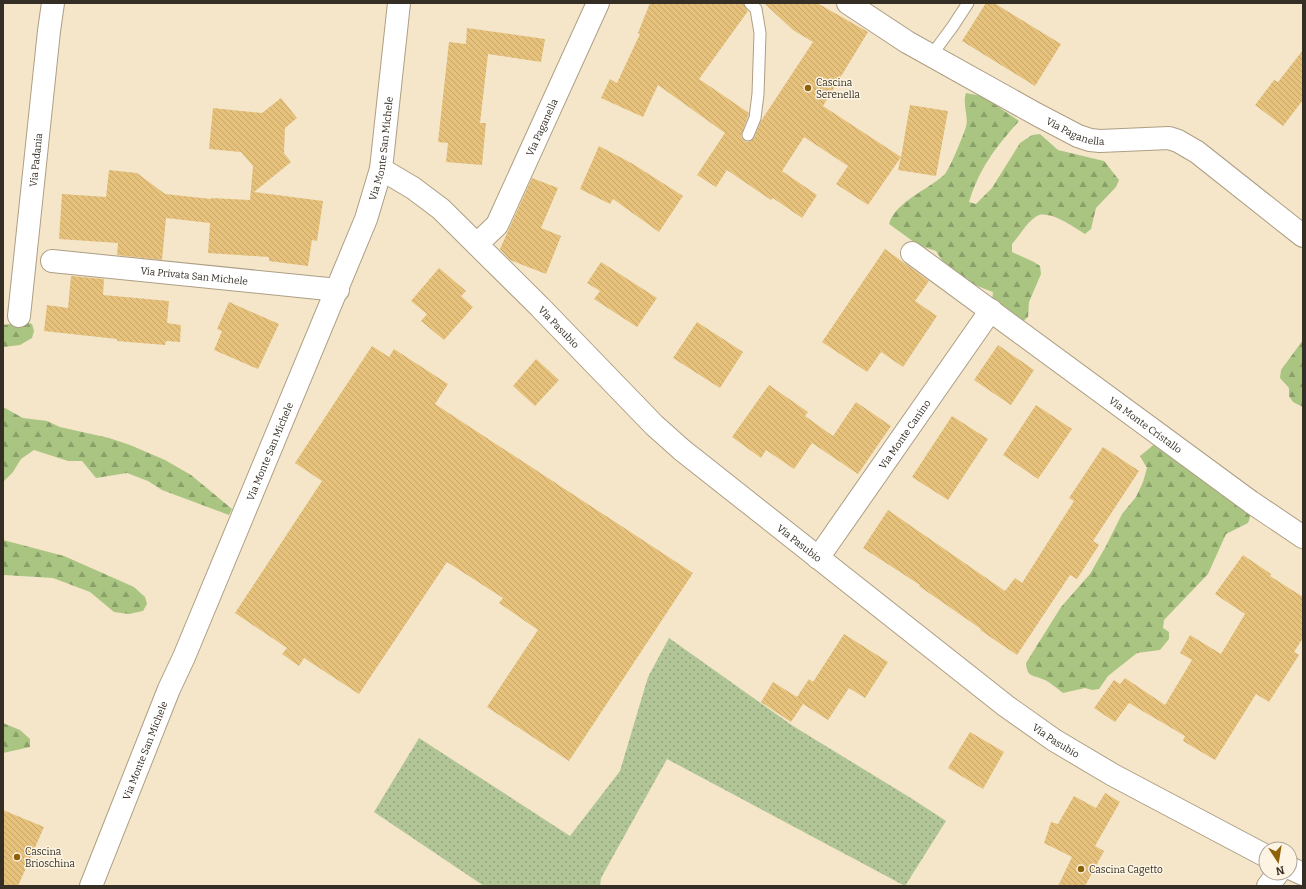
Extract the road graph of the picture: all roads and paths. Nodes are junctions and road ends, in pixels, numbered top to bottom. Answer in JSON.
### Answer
{"nodes":[{"id":1,"x":53,"y":3,"type":"edge"},
{"id":2,"x":399,"y":3,"type":"edge"},
{"id":3,"x":598,"y":3,"type":"edge"},
{"id":4,"x":750,"y":3,"type":"edge"},
{"id":5,"x":848,"y":3,"type":"edge"},
{"id":6,"x":968,"y":3,"type":"edge"},
{"id":7,"x":931,"y":56,"type":"junction"},
{"id":8,"x":748,"y":135,"type":"dead end"},
{"id":9,"x":381,"y":169,"type":"junction"},
{"id":10,"x":1303,"y":236,"type":"edge"},
{"id":11,"x":476,"y":244,"type":"junction"},
{"id":12,"x":912,"y":253,"type":"dead end"},
{"id":13,"x":52,"y":261,"type":"dead end"},
{"id":14,"x":338,"y":290,"type":"junction"},
{"id":15,"x":991,"y":310,"type":"junction"},
{"id":16,"x":19,"y":316,"type":"dead end"},
{"id":17,"x":1303,"y":537,"type":"edge"},
{"id":18,"x":818,"y":558,"type":"junction"},
{"id":19,"x":1258,"y":852,"type":"edge"},
{"id":20,"x":91,"y":886,"type":"edge"}],
"edges":[{"from":1,"to":16,"type":"street","name":"Via Padania"},
{"from":2,"to":9,"type":"street","name":"Via Monte San Michele"},
{"from":3,"to":11,"type":"street","name":"Via Paganella"},
{"from":4,"to":8,"type":"lane"},
{"from":5,"to":7,"type":"street","name":"Via Paganella"},
{"from":6,"to":7,"type":"lane"},
{"from":7,"to":10,"type":"street","name":"Via Paganella"},
{"from":9,"to":11,"type":"street","name":"Via Pasubio"},
{"from":9,"to":14,"type":"street","name":"Via Monte San Michele"},
{"from":11,"to":18,"type":"street","name":"Via Pasubio"},
{"from":12,"to":15,"type":"street","name":"Via Monte Cristallo"},
{"from":13,"to":14,"type":"street","name":"Via Privata San Michele"},
{"from":14,"to":20,"type":"street","name":"Via Monte San Michele"},
{"from":15,"to":17,"type":"street","name":"Via Monte Cristallo"},
{"from":15,"to":18,"type":"street","name":"Via Monte Canino"},
{"from":18,"to":19,"type":"street","name":"Via Pasubio"}]}
